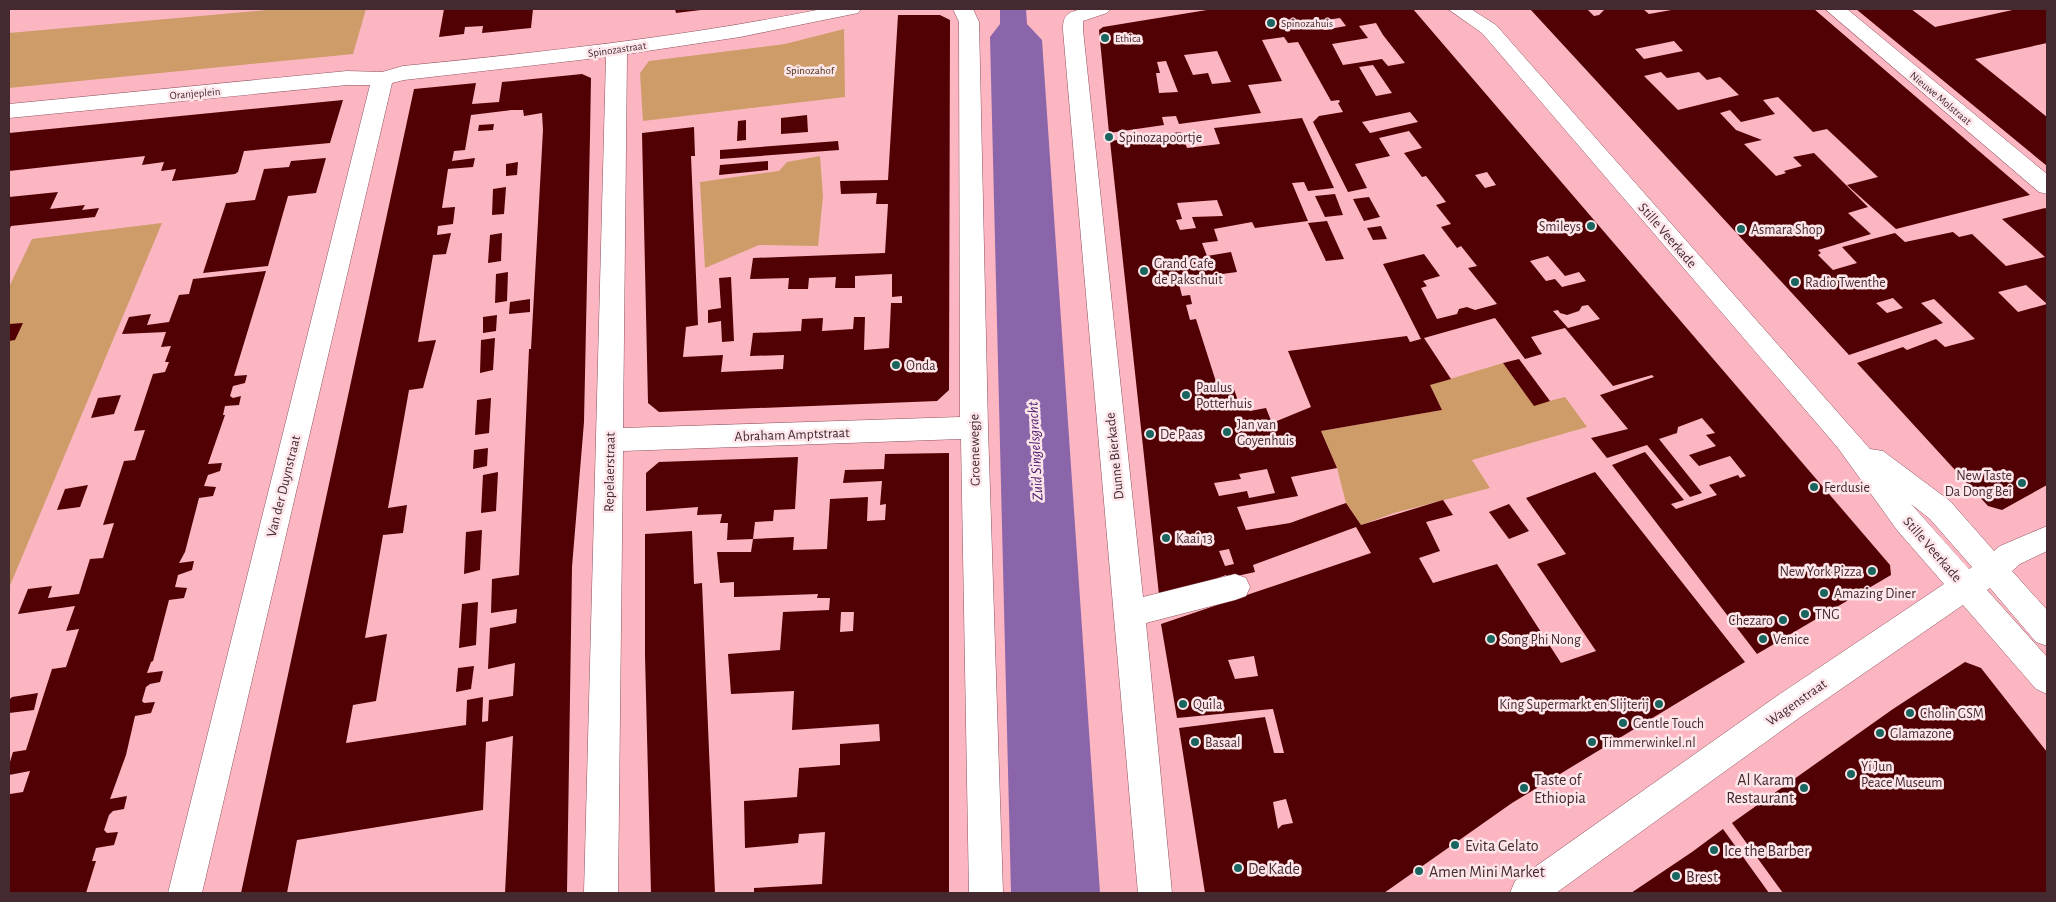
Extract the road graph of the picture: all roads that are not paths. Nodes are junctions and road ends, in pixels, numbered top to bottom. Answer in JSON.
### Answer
{"nodes":[{"id":1,"x":851,"y":9,"type":"edge"},
{"id":2,"x":963,"y":9,"type":"edge"},
{"id":3,"x":1100,"y":9,"type":"edge"},
{"id":4,"x":1458,"y":9,"type":"edge"},
{"id":5,"x":1835,"y":9,"type":"edge"},
{"id":6,"x":1485,"y":19,"type":"edge"},
{"id":7,"x":617,"y":50,"type":"junction"},
{"id":8,"x":382,"y":80,"type":"junction"},
{"id":9,"x":9,"y":111,"type":"edge"},
{"id":10,"x":2047,"y":186,"type":"edge"},
{"id":11,"x":974,"y":428,"type":"junction"},
{"id":12,"x":610,"y":440,"type":"junction"},
{"id":13,"x":1848,"y":440,"type":"junction"},
{"id":14,"x":2047,"y":538,"type":"edge"},
{"id":15,"x":1993,"y":570,"type":"junction"},
{"id":16,"x":1965,"y":586,"type":"junction"},
{"id":17,"x":1235,"y":587,"type":"dead end"},
{"id":18,"x":1130,"y":614,"type":"junction"},
{"id":19,"x":2047,"y":632,"type":"edge"},
{"id":20,"x":2047,"y":679,"type":"edge"},
{"id":21,"x":1546,"y":887,"type":"edge"},
{"id":22,"x":185,"y":893,"type":"edge"},
{"id":23,"x":601,"y":893,"type":"edge"},
{"id":24,"x":986,"y":893,"type":"edge"},
{"id":25,"x":1155,"y":893,"type":"edge"}],
"edges":[{"from":1,"to":7,"type":"street","name":"Spinozastraat"},
{"from":2,"to":11,"type":"street","name":"Groenewegje"},
{"from":3,"to":18,"type":"street","name":"Dunne Bierkade"},
{"from":4,"to":6,"type":"street","name":"Stille Veerkade"},
{"from":5,"to":10,"type":"street","name":"Nieuwe Molstraat"},
{"from":6,"to":13,"type":"street","name":"Stille Veerkade"},
{"from":7,"to":8,"type":"street","name":"Spinozastraat"},
{"from":7,"to":12,"type":"street","name":"Repelaerstraat"},
{"from":8,"to":9,"type":"street","name":"Oranjeplein"},
{"from":8,"to":22,"type":"street","name":"Van der Duynstraat"},
{"from":11,"to":12,"type":"street","name":"Abraham Amptstraat"},
{"from":11,"to":24,"type":"street","name":"Groenewegje"},
{"from":12,"to":23,"type":"street","name":"Repelaerstraat"},
{"from":13,"to":15,"type":"street","name":"Stille Veerkade"},
{"from":13,"to":16,"type":"street","name":"Stille Veerkade"},
{"from":14,"to":15,"type":"street","name":"Wagenstraat"},
{"from":15,"to":16,"type":"street","name":"Wagenstraat"},
{"from":15,"to":19,"type":"street","name":"Stille Veerkade"},
{"from":16,"to":20,"type":"street","name":"Stille Veerkade"},
{"from":16,"to":21,"type":"street","name":"Wagenstraat"},
{"from":17,"to":18,"type":"street"},
{"from":18,"to":25,"type":"street","name":"Dunne Bierkade"}]}
